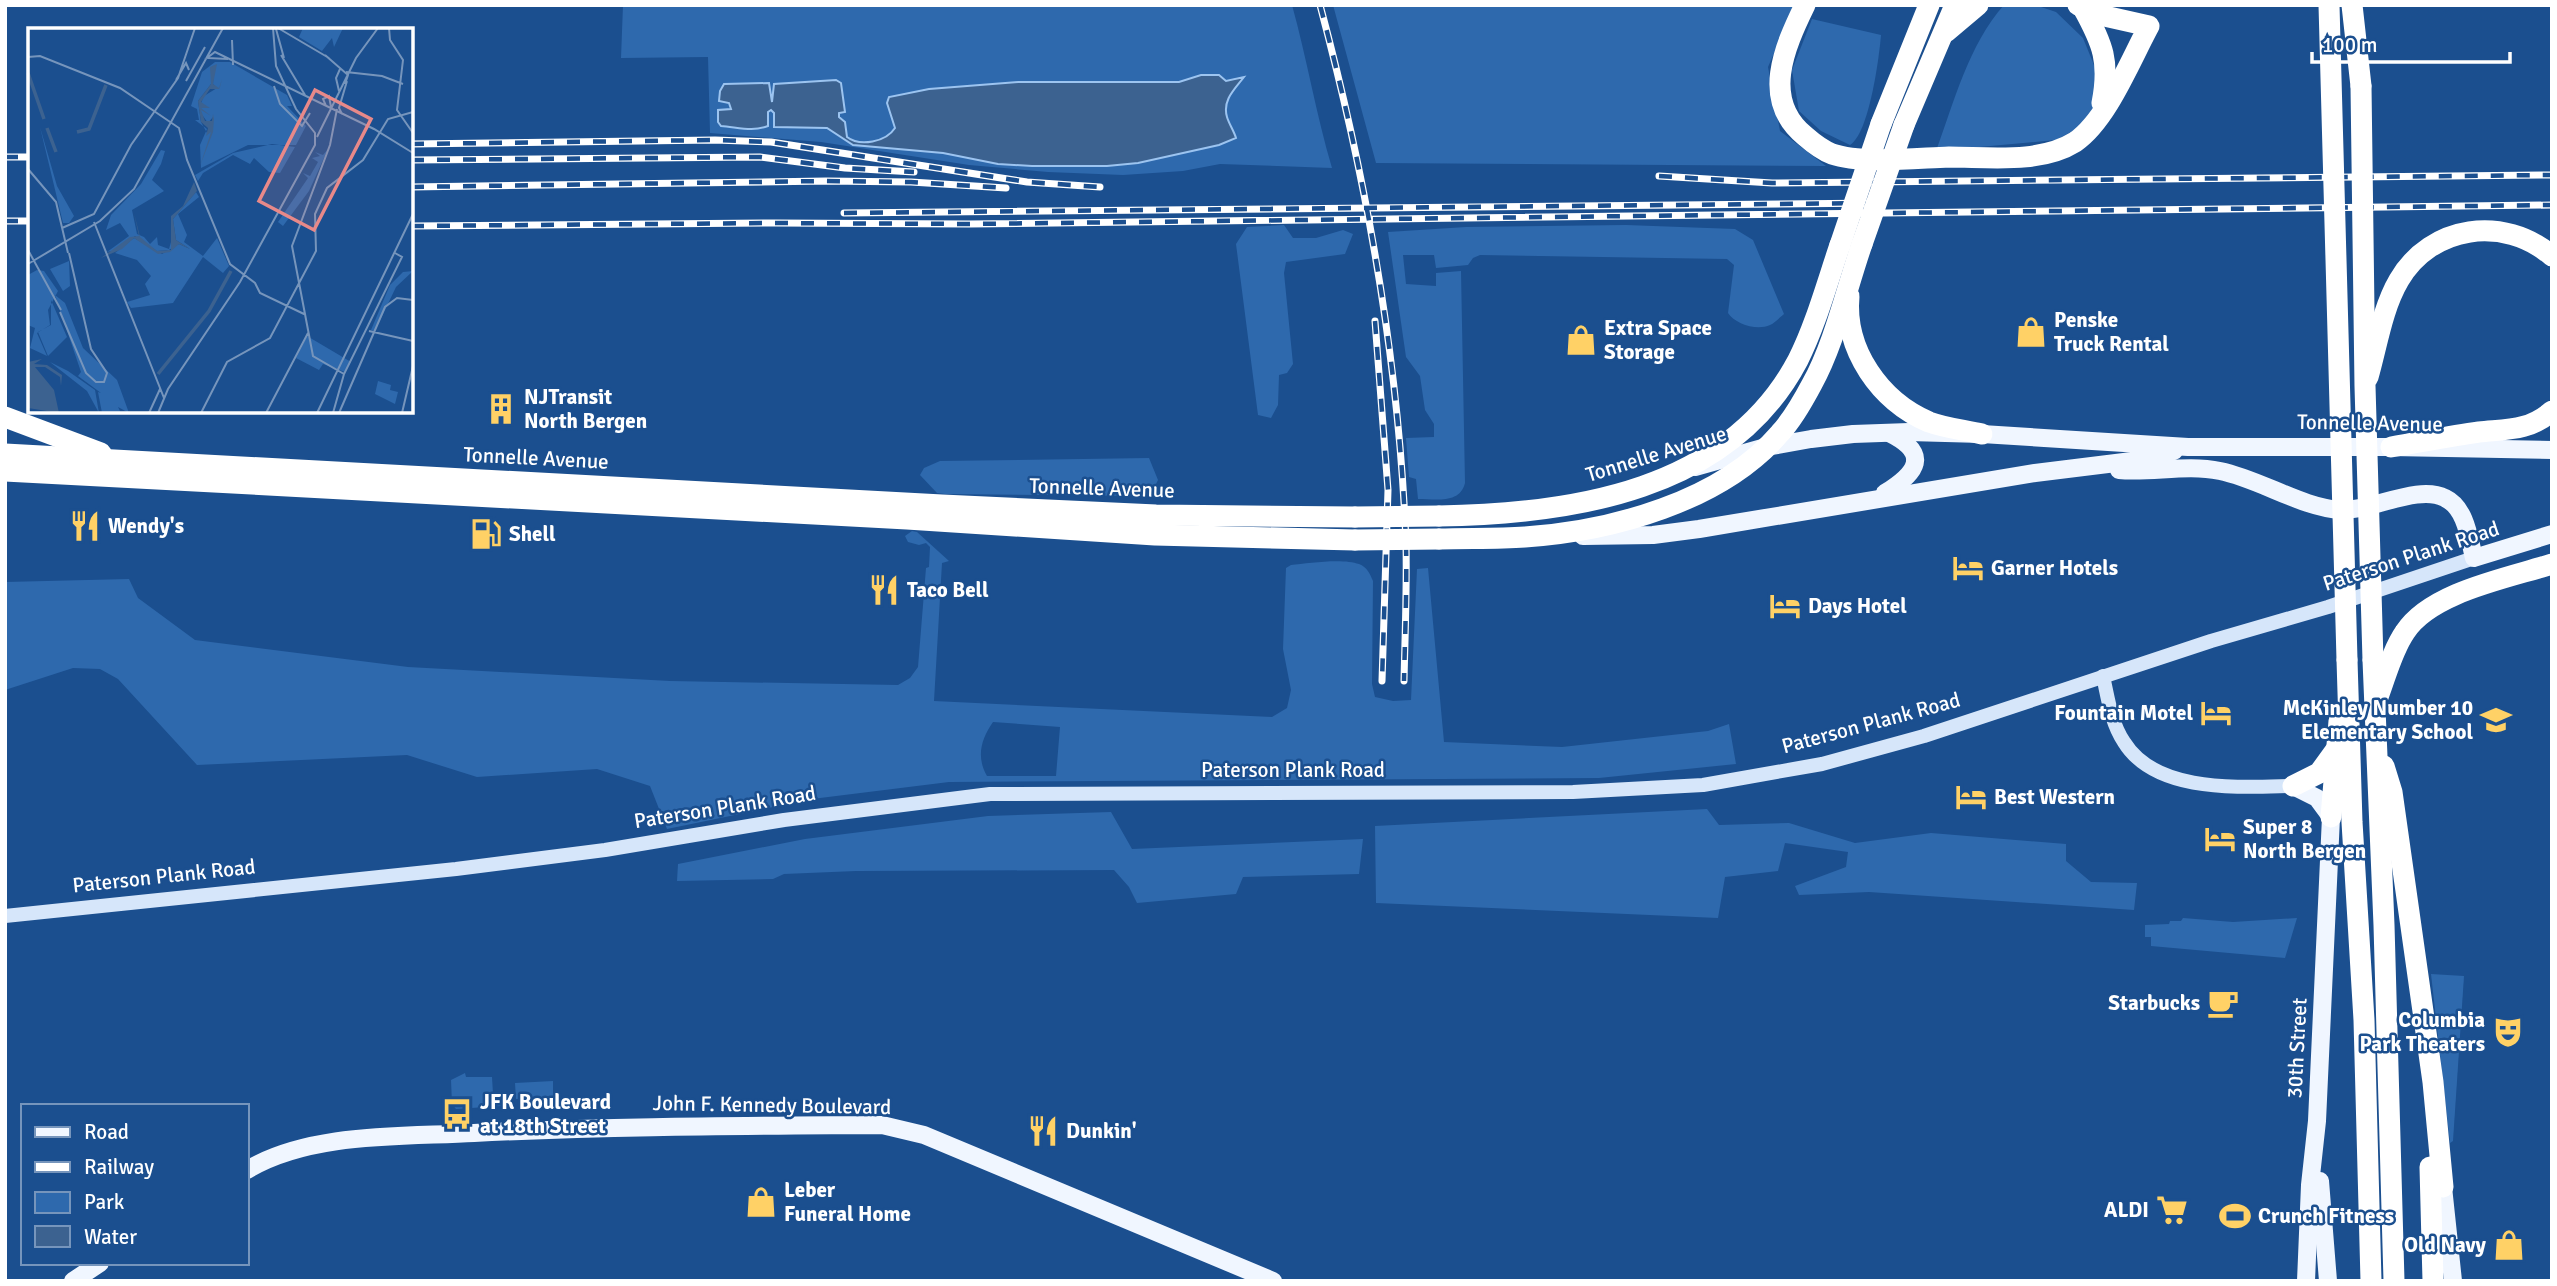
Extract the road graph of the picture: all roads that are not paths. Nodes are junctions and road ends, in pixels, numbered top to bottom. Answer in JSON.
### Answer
{"nodes":[{"id":1,"x":1805,"y":5,"type":"edge"},
{"id":2,"x":1929,"y":5,"type":"edge"},
{"id":3,"x":1955,"y":5,"type":"edge"},
{"id":4,"x":1978,"y":5,"type":"edge"},
{"id":5,"x":2329,"y":5,"type":"edge"},
{"id":6,"x":2352,"y":5,"type":"edge"},
{"id":7,"x":2365,"y":5,"type":"edge"},
{"id":8,"x":2080,"y":7,"type":"edge"},
{"id":9,"x":2142,"y":25,"type":"junction"},
{"id":10,"x":1941,"y":35,"type":"junction"},
{"id":11,"x":2103,"y":50,"type":"junction"},
{"id":12,"x":2361,"y":86,"type":"junction"},
{"id":13,"x":2100,"y":117,"type":"junction"},
{"id":14,"x":2552,"y":256,"type":"edge"},
{"id":15,"x":1854,"y":267,"type":"junction"},
{"id":16,"x":2365,"y":386,"type":"junction"},
{"id":17,"x":2552,"y":411,"type":"edge"},
{"id":18,"x":5,"y":417,"type":"edge"},
{"id":19,"x":1889,"y":433,"type":"junction"},
{"id":20,"x":1982,"y":434,"type":"junction"},
{"id":21,"x":1766,"y":447,"type":"junction"},
{"id":22,"x":2188,"y":447,"type":"junction"},
{"id":23,"x":2392,"y":447,"type":"junction"},
{"id":24,"x":2552,"y":450,"type":"edge"},
{"id":25,"x":5,"y":454,"type":"edge"},
{"id":26,"x":119,"y":460,"type":"junction"},
{"id":27,"x":2081,"y":467,"type":"junction"},
{"id":28,"x":5,"y":471,"type":"edge"},
{"id":29,"x":1682,"y":471,"type":"junction"},
{"id":30,"x":1876,"y":498,"type":"junction"},
{"id":31,"x":1156,"y":525,"type":"junction"},
{"id":32,"x":1242,"y":528,"type":"junction"},
{"id":33,"x":2552,"y":534,"type":"edge"},
{"id":34,"x":1524,"y":537,"type":"junction"},
{"id":35,"x":2474,"y":558,"type":"junction"},
{"id":36,"x":2545,"y":566,"type":"edge"},
{"id":37,"x":2347,"y":660,"type":"junction"},
{"id":38,"x":2382,"y":660,"type":"junction"},
{"id":39,"x":2103,"y":676,"type":"junction"},
{"id":40,"x":2375,"y":734,"type":"junction"},
{"id":41,"x":2335,"y":751,"type":"junction"},
{"id":42,"x":2293,"y":786,"type":"junction"},
{"id":43,"x":2331,"y":817,"type":"junction"},
{"id":44,"x":5,"y":916,"type":"edge"},
{"id":45,"x":2419,"y":996,"type":"junction"},
{"id":46,"x":2317,"y":1121,"type":"junction"},
{"id":47,"x":248,"y":1170,"type":"edge"},
{"id":48,"x":2443,"y":1187,"type":"joint"},
{"id":49,"x":97,"y":1265,"type":"edge"},
{"id":50,"x":73,"y":1281,"type":"edge"},
{"id":51,"x":1273,"y":1281,"type":"edge"},
{"id":52,"x":2306,"y":1281,"type":"edge"},
{"id":53,"x":2328,"y":1281,"type":"edge"},
{"id":54,"x":2371,"y":1281,"type":"edge"},
{"id":55,"x":2393,"y":1281,"type":"edge"},
{"id":56,"x":2433,"y":1281,"type":"edge"},
{"id":57,"x":2453,"y":1281,"type":"edge"}],
"edges":[{"from":1,"to":13,"type":"highway"},
{"from":2,"to":29,"type":"highway","bridge":true},
{"from":3,"to":10,"type":"highway"},
{"from":4,"to":10,"type":"highway"},
{"from":5,"to":37,"type":"highway","bridge":true},
{"from":6,"to":12,"type":"highway"},
{"from":7,"to":12,"type":"highway"},
{"from":8,"to":9,"type":"highway"},
{"from":8,"to":11,"type":"highway"},
{"from":9,"to":11,"type":"highway"},
{"from":9,"to":13,"type":"highway"},
{"from":10,"to":15,"type":"highway","bridge":true},
{"from":11,"to":13,"type":"highway"},
{"from":12,"to":16,"type":"highway","bridge":true},
{"from":14,"to":16,"type":"highway","bridge":true},
{"from":15,"to":20,"type":"highway"},
{"from":15,"to":21,"type":"highway"},
{"from":16,"to":38,"type":"highway","bridge":true},
{"from":17,"to":23,"type":"highway"},
{"from":18,"to":26,"type":"highway"},
{"from":19,"to":20,"type":"main road","name":"Tonnelle Avenue"},
{"from":19,"to":21,"type":"main road","name":"Tonnelle Avenue"},
{"from":19,"to":30,"type":"main road"},
{"from":20,"to":22,"type":"main road","name":"Tonnelle Avenue"},
{"from":21,"to":29,"type":"main road","name":"Tonnelle Avenue"},
{"from":21,"to":34,"type":"highway"},
{"from":22,"to":23,"type":"main road","name":"Tonnelle Avenue"},
{"from":22,"to":27,"type":"main road","name":"Tonnelle Avenue"},
{"from":23,"to":24,"type":"main road","name":"Tonnelle Avenue"},
{"from":25,"to":26,"type":"highway","name":"Tonnelle Avenue"},
{"from":26,"to":31,"type":"highway","name":"Tonnelle Avenue"},
{"from":27,"to":30,"type":"main road","name":"Tonnelle Avenue"},
{"from":27,"to":35,"type":"main road"},
{"from":28,"to":31,"type":"highway","name":"Tonnelle Avenue"},
{"from":29,"to":32,"type":"highway","name":"Tonnelle Avenue","bridge":true},
{"from":30,"to":34,"type":"main road","name":"Tonnelle Avenue"},
{"from":31,"to":32,"type":"highway","name":"Tonnelle Avenue"},
{"from":32,"to":34,"type":"highway","name":"Tonnelle Avenue","bridge":true},
{"from":33,"to":35,"type":"main road","name":"Paterson Plank Road"},
{"from":35,"to":39,"type":"main road","name":"Paterson Plank Road"},
{"from":36,"to":38,"type":"highway"},
{"from":37,"to":41,"type":"highway"},
{"from":37,"to":54,"type":"highway"},
{"from":38,"to":40,"type":"highway"},
{"from":39,"to":42,"type":"main road"},
{"from":39,"to":44,"type":"main road","name":"Paterson Plank Road"},
{"from":40,"to":45,"type":"highway"},
{"from":40,"to":55,"type":"highway"},
{"from":41,"to":42,"type":"highway"},
{"from":41,"to":43,"type":"highway"},
{"from":42,"to":43,"type":"main road"},
{"from":43,"to":46,"type":"main road","name":"30th Street"},
{"from":45,"to":48,"type":"highway"},
{"from":45,"to":56,"type":"highway"},
{"from":46,"to":52,"type":"main road","name":"30th Street"},
{"from":46,"to":53,"type":"main road"},
{"from":47,"to":51,"type":"main road","name":"John F. Kennedy Boulevard"},
{"from":48,"to":57,"type":"main road"},
{"from":49,"to":50,"type":"main road"}]}
